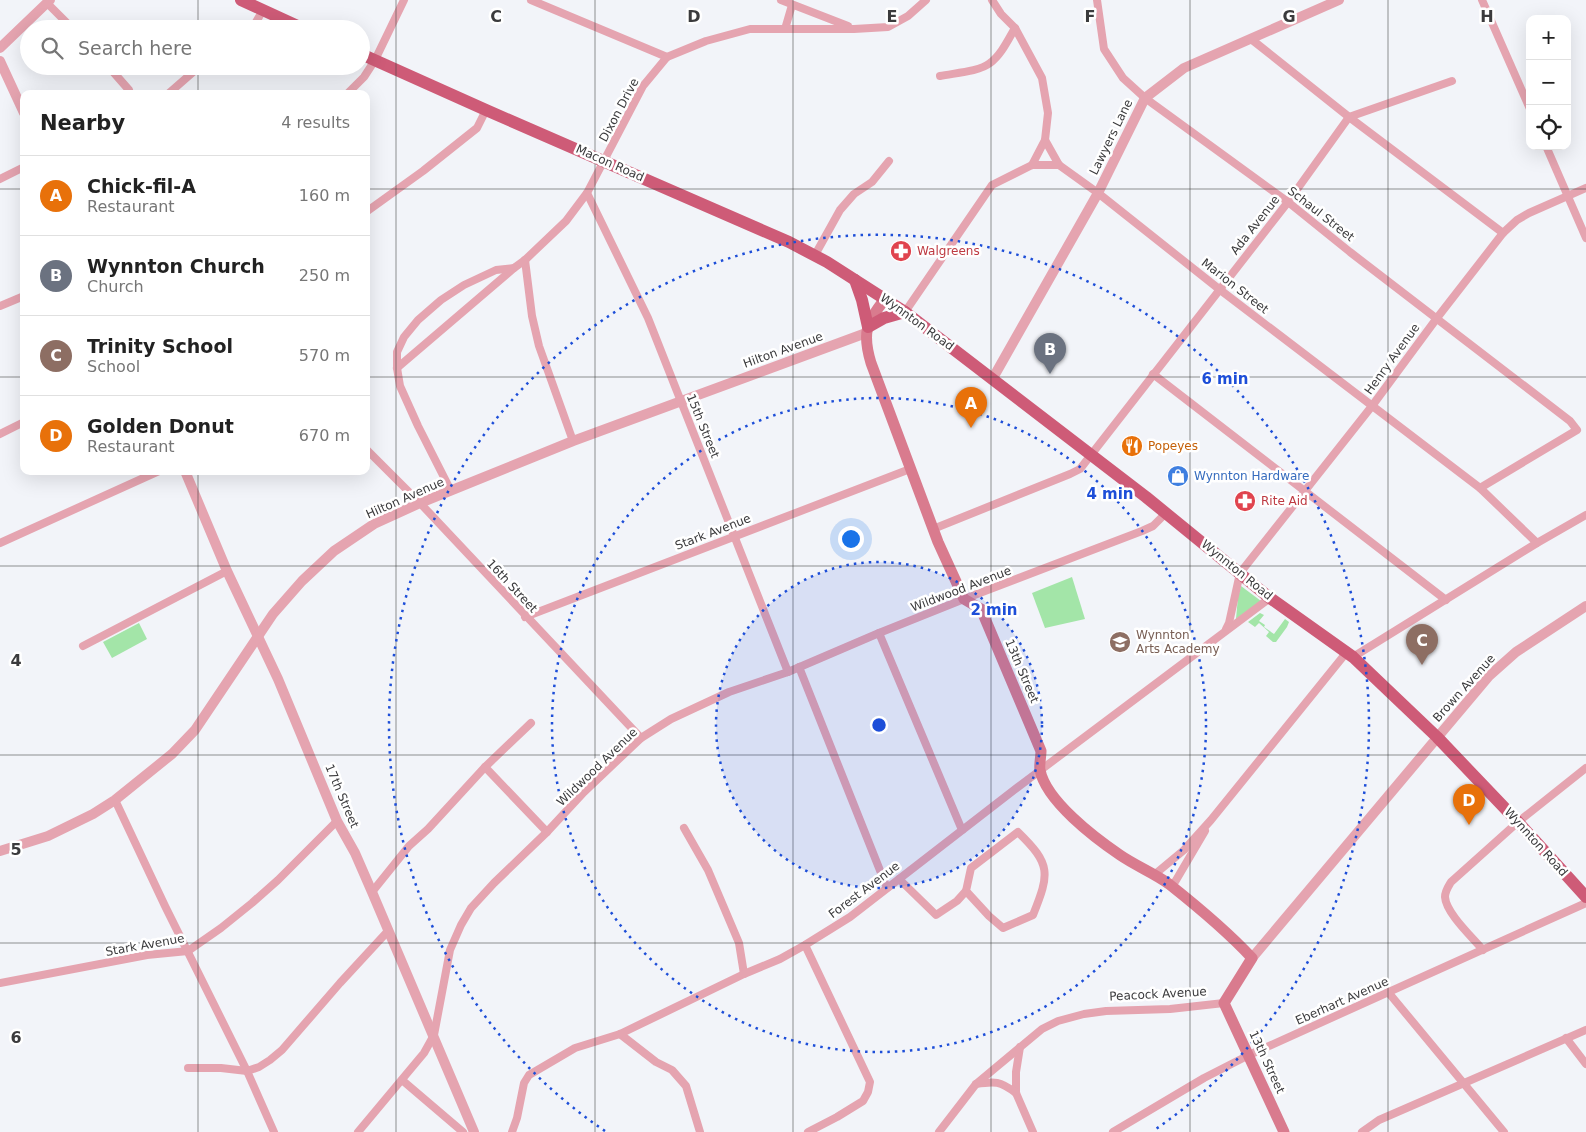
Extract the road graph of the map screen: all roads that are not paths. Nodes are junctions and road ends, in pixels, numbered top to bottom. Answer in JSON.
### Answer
{"nodes":[{"id":1,"x":241,"y":0,"type":"edge"},
{"id":2,"x":404,"y":0,"type":"edge"},
{"id":3,"x":531,"y":0,"type":"edge"},
{"id":4,"x":781,"y":0,"type":"edge"},
{"id":5,"x":926,"y":0,"type":"edge"},
{"id":6,"x":992,"y":0,"type":"edge"},
{"id":7,"x":1097,"y":0,"type":"edge"},
{"id":8,"x":1339,"y":0,"type":"edge"},
{"id":9,"x":1482,"y":0,"type":"edge"},
{"id":10,"x":48,"y":1,"type":"edge"},
{"id":11,"x":1324,"y":3,"type":"edge"},
{"id":12,"x":792,"y":5,"type":"junction"},
{"id":13,"x":263,"y":10,"type":"junction"},
{"id":14,"x":29,"y":20,"type":"edge"},
{"id":15,"x":65,"y":20,"type":"edge"},
{"id":16,"x":257,"y":20,"type":"edge"},
{"id":17,"x":285,"y":20,"type":"edge"},
{"id":18,"x":20,"y":28,"type":"edge"},
{"id":19,"x":1016,"y":28,"type":"junction"},
{"id":20,"x":785,"y":29,"type":"junction"},
{"id":21,"x":854,"y":29,"type":"junction"},
{"id":22,"x":1252,"y":39,"type":"junction"},
{"id":23,"x":0,"y":48,"type":"edge"},
{"id":24,"x":667,"y":57,"type":"junction"},
{"id":25,"x":370,"y":58,"type":"edge"},
{"id":26,"x":376,"y":60,"type":"junction"},
{"id":27,"x":0,"y":61,"type":"edge"},
{"id":28,"x":370,"y":68,"type":"edge"},
{"id":29,"x":116,"y":75,"type":"edge"},
{"id":30,"x":190,"y":75,"type":"edge"},
{"id":31,"x":365,"y":75,"type":"edge"},
{"id":32,"x":940,"y":76,"type":"dead end"},
{"id":33,"x":1452,"y":80,"type":"dead end"},
{"id":34,"x":129,"y":90,"type":"edge"},
{"id":35,"x":173,"y":90,"type":"edge"},
{"id":36,"x":351,"y":90,"type":"edge"},
{"id":37,"x":1145,"y":98,"type":"junction"},
{"id":38,"x":20,"y":104,"type":"edge"},
{"id":39,"x":1528,"y":105,"type":"edge"},
{"id":40,"x":486,"y":110,"type":"junction"},
{"id":41,"x":1349,"y":118,"type":"junction"},
{"id":42,"x":1045,"y":140,"type":"junction"},
{"id":43,"x":1548,"y":150,"type":"edge"},
{"id":44,"x":605,"y":161,"type":"junction"},
{"id":45,"x":889,"y":161,"type":"dead end"},
{"id":46,"x":1032,"y":165,"type":"junction"},
{"id":47,"x":1059,"y":165,"type":"junction"},
{"id":48,"x":20,"y":169,"type":"edge"},
{"id":49,"x":0,"y":178,"type":"edge"},
{"id":50,"x":1586,"y":188,"type":"edge"},
{"id":51,"x":587,"y":193,"type":"junction"},
{"id":52,"x":1098,"y":193,"type":"junction"},
{"id":53,"x":1568,"y":195,"type":"junction"},
{"id":54,"x":1288,"y":202,"type":"junction"},
{"id":55,"x":370,"y":209,"type":"edge"},
{"id":56,"x":1503,"y":233,"type":"junction"},
{"id":57,"x":1586,"y":238,"type":"edge"},
{"id":58,"x":815,"y":255,"type":"junction"},
{"id":59,"x":525,"y":260,"type":"junction"},
{"id":60,"x":514,"y":268,"type":"junction"},
{"id":61,"x":855,"y":280,"type":"junction"},
{"id":62,"x":1219,"y":288,"type":"junction"},
{"id":63,"x":20,"y":298,"type":"edge"},
{"id":64,"x":885,"y":299,"type":"junction"},
{"id":65,"x":0,"y":306,"type":"edge"},
{"id":66,"x":905,"y":312,"type":"junction"},
{"id":67,"x":1437,"y":318,"type":"junction"},
{"id":68,"x":867,"y":330,"type":"junction"},
{"id":69,"x":397,"y":368,"type":"junction"},
{"id":70,"x":1153,"y":374,"type":"junction"},
{"id":71,"x":992,"y":378,"type":"junction"},
{"id":72,"x":681,"y":401,"type":"junction"},
{"id":73,"x":1372,"y":406,"type":"junction"},
{"id":74,"x":20,"y":424,"type":"edge"},
{"id":75,"x":0,"y":434,"type":"edge"},
{"id":76,"x":573,"y":441,"type":"junction"},
{"id":77,"x":370,"y":453,"type":"edge"},
{"id":78,"x":1091,"y":454,"type":"junction"},
{"id":79,"x":910,"y":469,"type":"junction"},
{"id":80,"x":150,"y":475,"type":"edge"},
{"id":81,"x":188,"y":475,"type":"edge"},
{"id":82,"x":1480,"y":488,"type":"junction"},
{"id":83,"x":451,"y":491,"type":"junction"},
{"id":84,"x":1306,"y":491,"type":"junction"},
{"id":85,"x":420,"y":503,"type":"junction"},
{"id":86,"x":1166,"y":513,"type":"junction"},
{"id":87,"x":1586,"y":515,"type":"edge"},
{"id":88,"x":933,"y":529,"type":"junction"},
{"id":89,"x":734,"y":536,"type":"junction"},
{"id":90,"x":0,"y":543,"type":"edge"},
{"id":91,"x":1537,"y":543,"type":"junction"},
{"id":92,"x":228,"y":571,"type":"junction"},
{"id":93,"x":1240,"y":573,"type":"junction"},
{"id":94,"x":1270,"y":598,"type":"junction"},
{"id":95,"x":964,"y":599,"type":"junction"},
{"id":96,"x":1446,"y":600,"type":"junction"},
{"id":97,"x":1586,"y":606,"type":"edge"},
{"id":98,"x":526,"y":616,"type":"junction"},
{"id":99,"x":1226,"y":629,"type":"junction"},
{"id":100,"x":879,"y":633,"type":"junction"},
{"id":101,"x":258,"y":636,"type":"junction"},
{"id":102,"x":83,"y":646,"type":"dead end"},
{"id":103,"x":1349,"y":655,"type":"junction"},
{"id":104,"x":798,"y":667,"type":"junction"},
{"id":105,"x":788,"y":672,"type":"junction"},
{"id":106,"x":531,"y":723,"type":"dead end"},
{"id":107,"x":1437,"y":737,"type":"junction"},
{"id":108,"x":641,"y":738,"type":"junction"},
{"id":109,"x":485,"y":767,"type":"junction"},
{"id":110,"x":1586,"y":768,"type":"edge"},
{"id":111,"x":1040,"y":770,"type":"junction"},
{"id":112,"x":115,"y":800,"type":"junction"},
{"id":113,"x":1212,"y":820,"type":"junction"},
{"id":114,"x":337,"y":821,"type":"junction"},
{"id":115,"x":1518,"y":822,"type":"junction"},
{"id":116,"x":684,"y":828,"type":"dead end"},
{"id":117,"x":962,"y":830,"type":"junction"},
{"id":118,"x":547,"y":832,"type":"junction"},
{"id":119,"x":0,"y":852,"type":"edge"},
{"id":120,"x":1154,"y":875,"type":"junction"},
{"id":121,"x":899,"y":879,"type":"junction"},
{"id":122,"x":1172,"y":887,"type":"junction"},
{"id":123,"x":887,"y":888,"type":"junction"},
{"id":124,"x":966,"y":891,"type":"junction"},
{"id":125,"x":372,"y":892,"type":"junction"},
{"id":126,"x":1586,"y":897,"type":"edge"},
{"id":127,"x":1586,"y":903,"type":"edge"},
{"id":128,"x":388,"y":931,"type":"junction"},
{"id":129,"x":805,"y":945,"type":"junction"},
{"id":130,"x":1483,"y":950,"type":"junction"},
{"id":131,"x":188,"y":951,"type":"junction"},
{"id":132,"x":1252,"y":958,"type":"junction"},
{"id":133,"x":744,"y":974,"type":"junction"},
{"id":134,"x":0,"y":983,"type":"edge"},
{"id":135,"x":1388,"y":992,"type":"junction"},
{"id":136,"x":1224,"y":1003,"type":"junction"},
{"id":137,"x":1586,"y":1030,"type":"edge"},
{"id":138,"x":620,"y":1034,"type":"junction"},
{"id":139,"x":434,"y":1035,"type":"junction"},
{"id":140,"x":1566,"y":1038,"type":"junction"},
{"id":141,"x":1020,"y":1047,"type":"junction"},
{"id":142,"x":1249,"y":1055,"type":"junction"},
{"id":143,"x":1586,"y":1064,"type":"edge"},
{"id":144,"x":188,"y":1068,"type":"dead end"},
{"id":145,"x":247,"y":1070,"type":"junction"},
{"id":146,"x":402,"y":1080,"type":"junction"},
{"id":147,"x":1463,"y":1083,"type":"junction"},
{"id":148,"x":976,"y":1084,"type":"junction"},
{"id":149,"x":1016,"y":1093,"type":"junction"},
{"id":150,"x":274,"y":1132,"type":"edge"},
{"id":151,"x":358,"y":1132,"type":"edge"},
{"id":152,"x":463,"y":1132,"type":"edge"},
{"id":153,"x":474,"y":1132,"type":"edge"},
{"id":154,"x":512,"y":1132,"type":"edge"},
{"id":155,"x":700,"y":1132,"type":"edge"},
{"id":156,"x":808,"y":1132,"type":"edge"},
{"id":157,"x":939,"y":1132,"type":"edge"},
{"id":158,"x":1033,"y":1132,"type":"edge"},
{"id":159,"x":1113,"y":1132,"type":"edge"},
{"id":160,"x":1284,"y":1132,"type":"edge"},
{"id":161,"x":1362,"y":1132,"type":"edge"},
{"id":162,"x":1504,"y":1132,"type":"edge"}],
"edges":[{"from":1,"to":13,"type":"main road"},
{"from":2,"to":26,"type":"street"},
{"from":3,"to":24,"type":"street"},
{"from":4,"to":12,"type":"street"},
{"from":5,"to":21,"type":"street","name":"Dixon Drive"},
{"from":6,"to":19,"type":"street"},
{"from":7,"to":37,"type":"street","name":"Schaul Street"},
{"from":8,"to":11,"type":"street","name":"Lawyers Lane"},
{"from":9,"to":39,"type":"street"},
{"from":10,"to":14,"type":"street"},
{"from":10,"to":15,"type":"street"},
{"from":11,"to":22,"type":"street","name":"Lawyers Lane"},
{"from":12,"to":20,"type":"street"},
{"from":12,"to":21,"type":"street"},
{"from":13,"to":16,"type":"street"},
{"from":13,"to":17,"type":"main road"},
{"from":18,"to":23,"type":"street"},
{"from":19,"to":32,"type":"street"},
{"from":19,"to":42,"type":"street"},
{"from":20,"to":21,"type":"street","name":"Dixon Drive"},
{"from":20,"to":24,"type":"street","name":"Dixon Drive"},
{"from":22,"to":37,"type":"street","name":"Lawyers Lane"},
{"from":22,"to":41,"type":"street"},
{"from":24,"to":44,"type":"street","name":"Dixon Drive"},
{"from":25,"to":26,"type":"main road","name":"Macon Road"},
{"from":26,"to":28,"type":"street"},
{"from":26,"to":40,"type":"main road","name":"Macon Road"},
{"from":27,"to":38,"type":"street"},
{"from":29,"to":34,"type":"street"},
{"from":30,"to":35,"type":"street"},
{"from":31,"to":36,"type":"street"},
{"from":33,"to":41,"type":"street"},
{"from":37,"to":52,"type":"street","name":"Lawyers Lane"},
{"from":37,"to":54,"type":"street","name":"Schaul Street"},
{"from":40,"to":44,"type":"main road","name":"Macon Road"},
{"from":40,"to":55,"type":"street"},
{"from":41,"to":54,"type":"street","name":"Ada Avenue"},
{"from":41,"to":56,"type":"street"},
{"from":42,"to":46,"type":"street"},
{"from":42,"to":47,"type":"street","name":"Marion Street"},
{"from":43,"to":53,"type":"street"},
{"from":44,"to":51,"type":"street","name":"Dixon Drive"},
{"from":44,"to":58,"type":"main road","name":"Macon Road"},
{"from":45,"to":58,"type":"street"},
{"from":46,"to":47,"type":"street"},
{"from":46,"to":66,"type":"street"},
{"from":47,"to":52,"type":"street","name":"Marion Street"},
{"from":48,"to":49,"type":"street"},
{"from":50,"to":53,"type":"street","name":"Henry Avenue"},
{"from":51,"to":59,"type":"street","name":"Dixon Drive"},
{"from":51,"to":72,"type":"street","name":"15th Street"},
{"from":52,"to":62,"type":"street","name":"Marion Street"},
{"from":52,"to":71,"type":"street","name":"Lawyers Lane"},
{"from":53,"to":56,"type":"street","name":"Henry Avenue"},
{"from":53,"to":57,"type":"street"},
{"from":54,"to":62,"type":"street","name":"Ada Avenue"},
{"from":54,"to":67,"type":"street","name":"Schaul Street"},
{"from":56,"to":67,"type":"street","name":"Henry Avenue"},
{"from":58,"to":61,"type":"main road","name":"Macon Road"},
{"from":59,"to":60,"type":"street","name":"Dixon Drive"},
{"from":59,"to":76,"type":"street"},
{"from":60,"to":69,"type":"street","name":"Dixon Drive"},
{"from":60,"to":69,"type":"street","name":"Dixon Drive"},
{"from":61,"to":64,"type":"main road","name":"Wynnton Road"},
{"from":61,"to":68,"type":"main road"},
{"from":62,"to":70,"type":"street","name":"Ada Avenue"},
{"from":62,"to":73,"type":"street","name":"Marion Street"},
{"from":63,"to":65,"type":"street"},
{"from":64,"to":66,"type":"main road","name":"Wynnton Road"},
{"from":64,"to":68,"type":"main road"},
{"from":66,"to":68,"type":"main road"},
{"from":66,"to":71,"type":"main road","name":"Wynnton Road"},
{"from":67,"to":73,"type":"street","name":"Henry Avenue"},
{"from":67,"to":82,"type":"street","name":"Schaul Street"},
{"from":68,"to":72,"type":"street","name":"Hilton Avenue"},
{"from":68,"to":79,"type":"main road","name":"13th Street"},
{"from":69,"to":83,"type":"street","name":"Dixon Drive"},
{"from":70,"to":78,"type":"street","name":"Ada Avenue"},
{"from":70,"to":84,"type":"street"},
{"from":71,"to":78,"type":"main road","name":"Wynnton Road"},
{"from":72,"to":76,"type":"street","name":"Hilton Avenue"},
{"from":72,"to":89,"type":"street","name":"15th Street"},
{"from":73,"to":82,"type":"street","name":"Marion Street"},
{"from":73,"to":84,"type":"street","name":"Henry Avenue"},
{"from":74,"to":75,"type":"street"},
{"from":76,"to":83,"type":"street","name":"Hilton Avenue"},
{"from":77,"to":85,"type":"street","name":"16th Street"},
{"from":78,"to":86,"type":"main road","name":"Wynnton Road"},
{"from":78,"to":88,"type":"street"},
{"from":79,"to":88,"type":"main road","name":"13th Street"},
{"from":79,"to":89,"type":"street","name":"Stark Avenue"},
{"from":80,"to":90,"type":"street"},
{"from":81,"to":92,"type":"street","name":"17th Street"},
{"from":82,"to":91,"type":"street","name":"Marion Street"},
{"from":83,"to":85,"type":"street","name":"Hilton Avenue"},
{"from":84,"to":93,"type":"street","name":"Henry Avenue"},
{"from":84,"to":96,"type":"street"},
{"from":85,"to":98,"type":"street","name":"16th Street"},
{"from":85,"to":101,"type":"street","name":"Hilton Avenue"},
{"from":86,"to":93,"type":"main road","name":"Wynnton Road"},
{"from":86,"to":95,"type":"street","name":"Wildwood Avenue"},
{"from":87,"to":91,"type":"street"},
{"from":88,"to":95,"type":"main road","name":"13th Street"},
{"from":89,"to":98,"type":"street","name":"Stark Avenue"},
{"from":89,"to":105,"type":"street","name":"15th Street"},
{"from":91,"to":96,"type":"street"},
{"from":92,"to":101,"type":"street","name":"17th Street"},
{"from":92,"to":102,"type":"street"},
{"from":93,"to":94,"type":"main road","name":"Wynnton Road"},
{"from":93,"to":99,"type":"street"},
{"from":94,"to":99,"type":"street","name":"Forest Avenue"},
{"from":94,"to":103,"type":"main road","name":"Wynnton Road"},
{"from":95,"to":100,"type":"street","name":"Wildwood Avenue"},
{"from":95,"to":111,"type":"main road","name":"13th Street"},
{"from":96,"to":103,"type":"street"},
{"from":97,"to":107,"type":"street","name":"Brown Avenue"},
{"from":98,"to":108,"type":"street","name":"16th Street"},
{"from":99,"to":111,"type":"street","name":"Forest Avenue"},
{"from":100,"to":104,"type":"street","name":"Wildwood Avenue"},
{"from":100,"to":117,"type":"street"},
{"from":101,"to":112,"type":"street","name":"Hilton Avenue"},
{"from":101,"to":114,"type":"street","name":"17th Street"},
{"from":103,"to":107,"type":"main road","name":"Wynnton Road"},
{"from":103,"to":113,"type":"street"},
{"from":104,"to":105,"type":"street","name":"Wildwood Avenue"},
{"from":104,"to":123,"type":"street"},
{"from":105,"to":108,"type":"street","name":"Wildwood Avenue"},
{"from":106,"to":109,"type":"street"},
{"from":107,"to":115,"type":"main road","name":"Wynnton Road"},
{"from":107,"to":132,"type":"street","name":"Peacock Avenue"},
{"from":108,"to":118,"type":"street","name":"Wildwood Avenue"},
{"from":109,"to":118,"type":"street"},
{"from":109,"to":125,"type":"street"},
{"from":110,"to":115,"type":"street"},
{"from":111,"to":117,"type":"street","name":"Forest Avenue"},
{"from":111,"to":120,"type":"main road","name":"13th Street"},
{"from":112,"to":119,"type":"street","name":"Hilton Avenue"},
{"from":112,"to":131,"type":"street"},
{"from":113,"to":120,"type":"street"},
{"from":113,"to":122,"type":"street"},
{"from":114,"to":125,"type":"street","name":"17th Street"},
{"from":114,"to":131,"type":"street","name":"Stark Avenue"},
{"from":115,"to":126,"type":"main road","name":"Wynnton Road"},
{"from":115,"to":130,"type":"street"},
{"from":116,"to":133,"type":"street"},
{"from":117,"to":121,"type":"street","name":"Forest Avenue"},
{"from":118,"to":139,"type":"street","name":"Wildwood Avenue"},
{"from":120,"to":122,"type":"main road","name":"13th Street"},
{"from":121,"to":123,"type":"street","name":"Forest Avenue"},
{"from":121,"to":124,"type":"street"},
{"from":122,"to":132,"type":"main road","name":"13th Street"},
{"from":123,"to":129,"type":"street","name":"Forest Avenue"},
{"from":124,"to":124,"type":"street"},
{"from":125,"to":128,"type":"street","name":"17th Street"},
{"from":127,"to":130,"type":"street","name":"Eberhart Avenue"},
{"from":128,"to":139,"type":"street","name":"17th Street"},
{"from":128,"to":145,"type":"street"},
{"from":129,"to":133,"type":"street","name":"Forest Avenue"},
{"from":129,"to":156,"type":"street"},
{"from":130,"to":135,"type":"street","name":"Eberhart Avenue"},
{"from":131,"to":134,"type":"street","name":"Stark Avenue"},
{"from":131,"to":145,"type":"street"},
{"from":132,"to":136,"type":"main road","name":"Peacock Avenue"},
{"from":133,"to":138,"type":"street","name":"Forest Avenue"},
{"from":135,"to":142,"type":"street","name":"Eberhart Avenue"},
{"from":135,"to":147,"type":"street"},
{"from":136,"to":141,"type":"street","name":"Peacock Avenue"},
{"from":136,"to":142,"type":"main road","name":"13th Street"},
{"from":137,"to":140,"type":"street"},
{"from":138,"to":154,"type":"street","name":"Forest Avenue"},
{"from":138,"to":155,"type":"street"},
{"from":139,"to":146,"type":"street","name":"Wildwood Avenue"},
{"from":139,"to":153,"type":"street","name":"17th Street"},
{"from":140,"to":143,"type":"street"},
{"from":140,"to":147,"type":"street"},
{"from":141,"to":148,"type":"street","name":"Peacock Avenue"},
{"from":141,"to":149,"type":"street"},
{"from":142,"to":159,"type":"street","name":"Eberhart Avenue"},
{"from":142,"to":160,"type":"main road","name":"13th Street"},
{"from":144,"to":145,"type":"street"},
{"from":145,"to":150,"type":"street"},
{"from":146,"to":151,"type":"street","name":"Wildwood Avenue"},
{"from":146,"to":152,"type":"street"},
{"from":147,"to":161,"type":"street"},
{"from":147,"to":162,"type":"street"},
{"from":148,"to":149,"type":"street"},
{"from":148,"to":157,"type":"street","name":"Peacock Avenue"},
{"from":149,"to":158,"type":"street"}]}
